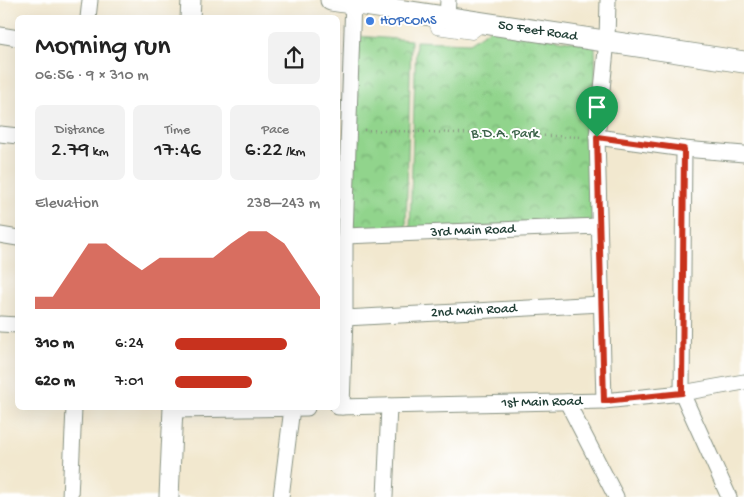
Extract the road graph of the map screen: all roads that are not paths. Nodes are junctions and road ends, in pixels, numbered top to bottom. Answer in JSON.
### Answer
{"nodes":[{"id":1,"x":90,"y":0,"type":"edge"},
{"id":2,"x":191,"y":0,"type":"edge"},
{"id":3,"x":330,"y":0,"type":"edge"},
{"id":4,"x":608,"y":0,"type":"edge"},
{"id":5,"x":353,"y":2,"type":"edge"},
{"id":6,"x":441,"y":11,"type":"edge"},
{"id":7,"x":88,"y":15,"type":"edge"},
{"id":8,"x":190,"y":15,"type":"edge"},
{"id":9,"x":0,"y":35,"type":"edge"},
{"id":10,"x":15,"y":38,"type":"edge"},
{"id":11,"x":607,"y":41,"type":"junction"},
{"id":12,"x":744,"y":62,"type":"edge"},
{"id":13,"x":343,"y":96,"type":"edge"},
{"id":14,"x":0,"y":134,"type":"edge"},
{"id":15,"x":15,"y":136,"type":"edge"},
{"id":16,"x":597,"y":137,"type":"junction"},
{"id":17,"x":684,"y":149,"type":"junction"},
{"id":18,"x":744,"y":154,"type":"edge"},
{"id":19,"x":599,"y":226,"type":"junction"},
{"id":20,"x":0,"y":235,"type":"edge"},
{"id":21,"x":345,"y":236,"type":"junction"},
{"id":22,"x":15,"y":238,"type":"edge"},
{"id":23,"x":601,"y":304,"type":"junction"},
{"id":24,"x":345,"y":318,"type":"junction"},
{"id":25,"x":0,"y":324,"type":"edge"},
{"id":26,"x":15,"y":325,"type":"edge"},
{"id":27,"x":744,"y":382,"type":"edge"},
{"id":28,"x":682,"y":393,"type":"junction"},
{"id":29,"x":604,"y":401,"type":"junction"},
{"id":30,"x":567,"y":402,"type":"junction"},
{"id":31,"x":389,"y":406,"type":"junction"},
{"id":32,"x":340,"y":407,"type":"edge"},
{"id":33,"x":74,"y":410,"type":"edge"},
{"id":34,"x":173,"y":410,"type":"edge"},
{"id":35,"x":292,"y":410,"type":"edge"},
{"id":36,"x":70,"y":497,"type":"edge"},
{"id":37,"x":169,"y":497,"type":"edge"},
{"id":38,"x":281,"y":497,"type":"edge"},
{"id":39,"x":385,"y":497,"type":"edge"},
{"id":40,"x":616,"y":497,"type":"edge"},
{"id":41,"x":729,"y":497,"type":"edge"}],
"edges":[{"from":1,"to":7,"type":"street"},
{"from":2,"to":8,"type":"street"},
{"from":3,"to":5,"type":"main road","name":"50 Feet Road"},
{"from":4,"to":11,"type":"street"},
{"from":5,"to":6,"type":"main road","name":"50 Feet Road"},
{"from":5,"to":13,"type":"street"},
{"from":6,"to":11,"type":"main road","name":"50 Feet Road"},
{"from":9,"to":10,"type":"street"},
{"from":11,"to":12,"type":"main road","name":"50 Feet Road"},
{"from":11,"to":16,"type":"street"},
{"from":13,"to":21,"type":"street"},
{"from":14,"to":15,"type":"street"},
{"from":16,"to":17,"type":"street"},
{"from":16,"to":19,"type":"street"},
{"from":17,"to":18,"type":"street"},
{"from":17,"to":28,"type":"street"},
{"from":19,"to":21,"type":"street","name":"3rd Main Road"},
{"from":19,"to":23,"type":"street"},
{"from":20,"to":22,"type":"street"},
{"from":21,"to":24,"type":"street"},
{"from":23,"to":24,"type":"street","name":"2nd Main Road"},
{"from":23,"to":29,"type":"street"},
{"from":24,"to":32,"type":"street"},
{"from":25,"to":26,"type":"street"},
{"from":27,"to":28,"type":"street","name":"1st Main Road"},
{"from":28,"to":29,"type":"street","name":"1st Main Road"},
{"from":28,"to":41,"type":"street"},
{"from":29,"to":30,"type":"street","name":"1st Main Road"},
{"from":30,"to":31,"type":"street","name":"1st Main Road"},
{"from":30,"to":40,"type":"street"},
{"from":31,"to":32,"type":"street","name":"1st Main Road"},
{"from":31,"to":39,"type":"street"},
{"from":33,"to":36,"type":"street"},
{"from":34,"to":37,"type":"street"},
{"from":35,"to":38,"type":"street"}]}
